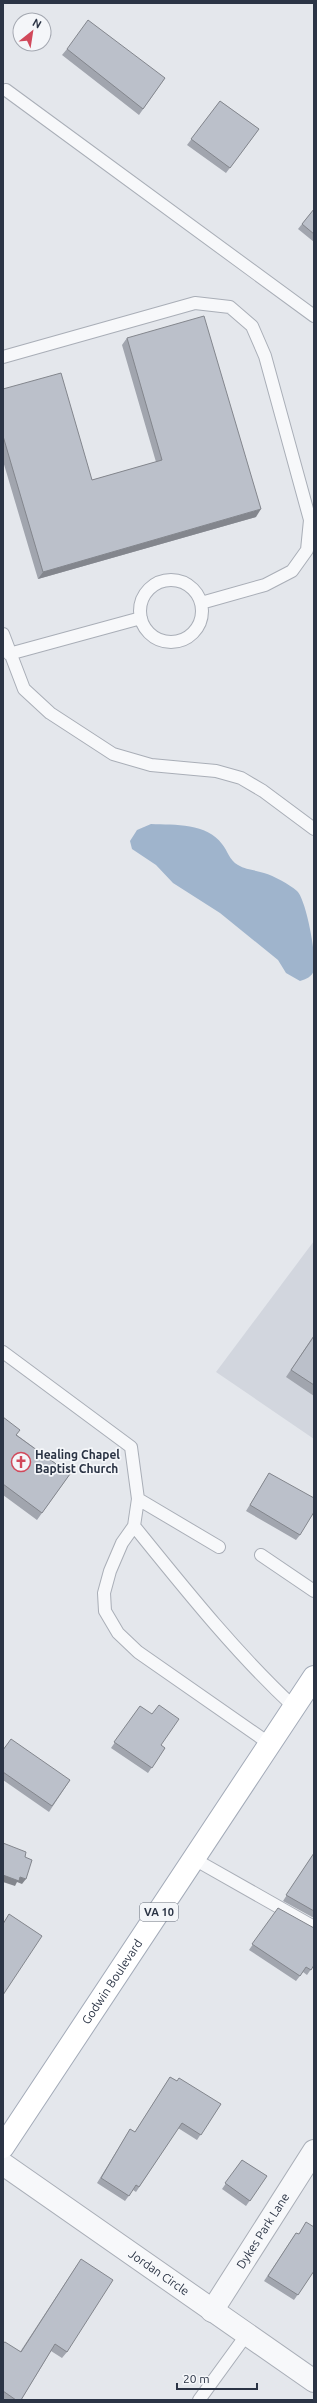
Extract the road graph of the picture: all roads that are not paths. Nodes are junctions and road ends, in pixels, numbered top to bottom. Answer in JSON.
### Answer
{"nodes":[{"id":1,"x":6,"y":90,"type":"dead end"},
{"id":2,"x":314,"y":316,"type":"edge"},
{"id":3,"x":3,"y":357,"type":"edge"},
{"id":4,"x":201,"y":603,"type":"junction"},
{"id":5,"x":141,"y":618,"type":"junction"},
{"id":6,"x":3,"y":634,"type":"edge"},
{"id":7,"x":9,"y":654,"type":"junction"},
{"id":8,"x":314,"y":829,"type":"edge"},
{"id":9,"x":3,"y":1352,"type":"edge"},
{"id":10,"x":138,"y":1499,"type":"junction"},
{"id":11,"x":134,"y":1526,"type":"junction"},
{"id":12,"x":219,"y":1547,"type":"dead end"},
{"id":13,"x":261,"y":1555,"type":"dead end"},
{"id":14,"x":314,"y":1591,"type":"edge"},
{"id":15,"x":314,"y":1676,"type":"edge"},
{"id":16,"x":294,"y":1707,"type":"junction"},
{"id":17,"x":270,"y":1744,"type":"junction"},
{"id":18,"x":194,"y":1859,"type":"junction"},
{"id":19,"x":314,"y":1927,"type":"edge"},
{"id":20,"x":3,"y":2147,"type":"edge"},
{"id":21,"x":314,"y":2151,"type":"edge"},
{"id":22,"x":3,"y":2164,"type":"edge"},
{"id":23,"x":212,"y":2311,"type":"junction"},
{"id":24,"x":247,"y":2334,"type":"junction"},
{"id":25,"x":314,"y":2381,"type":"edge"},
{"id":26,"x":199,"y":2400,"type":"edge"}],
"edges":[{"from":1,"to":2,"type":"lane"},
{"from":3,"to":4,"type":"lane"},
{"from":4,"to":5,"type":"lane"},
{"from":4,"to":5,"type":"lane"},
{"from":5,"to":7,"type":"lane"},
{"from":6,"to":7,"type":"lane"},
{"from":7,"to":8,"type":"lane"},
{"from":9,"to":10,"type":"lane"},
{"from":10,"to":11,"type":"lane"},
{"from":10,"to":12,"type":"lane"},
{"from":11,"to":16,"type":"lane"},
{"from":11,"to":17,"type":"lane"},
{"from":13,"to":14,"type":"lane"},
{"from":15,"to":16,"type":"main road","name":"Godwin Boulevard","number":"VA 10"},
{"from":16,"to":17,"type":"main road","name":"Godwin Boulevard","number":"VA 10"},
{"from":17,"to":18,"type":"main road","name":"Godwin Boulevard","number":"VA 10"},
{"from":18,"to":19,"type":"lane"},
{"from":18,"to":20,"type":"main road","name":"Godwin Boulevard","number":"VA 10"},
{"from":21,"to":23,"type":"street","name":"Dykes Park Lane"},
{"from":22,"to":23,"type":"street","name":"Jordan Circle"},
{"from":23,"to":24,"type":"street","name":"Jordan Circle"},
{"from":24,"to":25,"type":"street","name":"Jordan Circle"},
{"from":24,"to":26,"type":"lane"}]}
